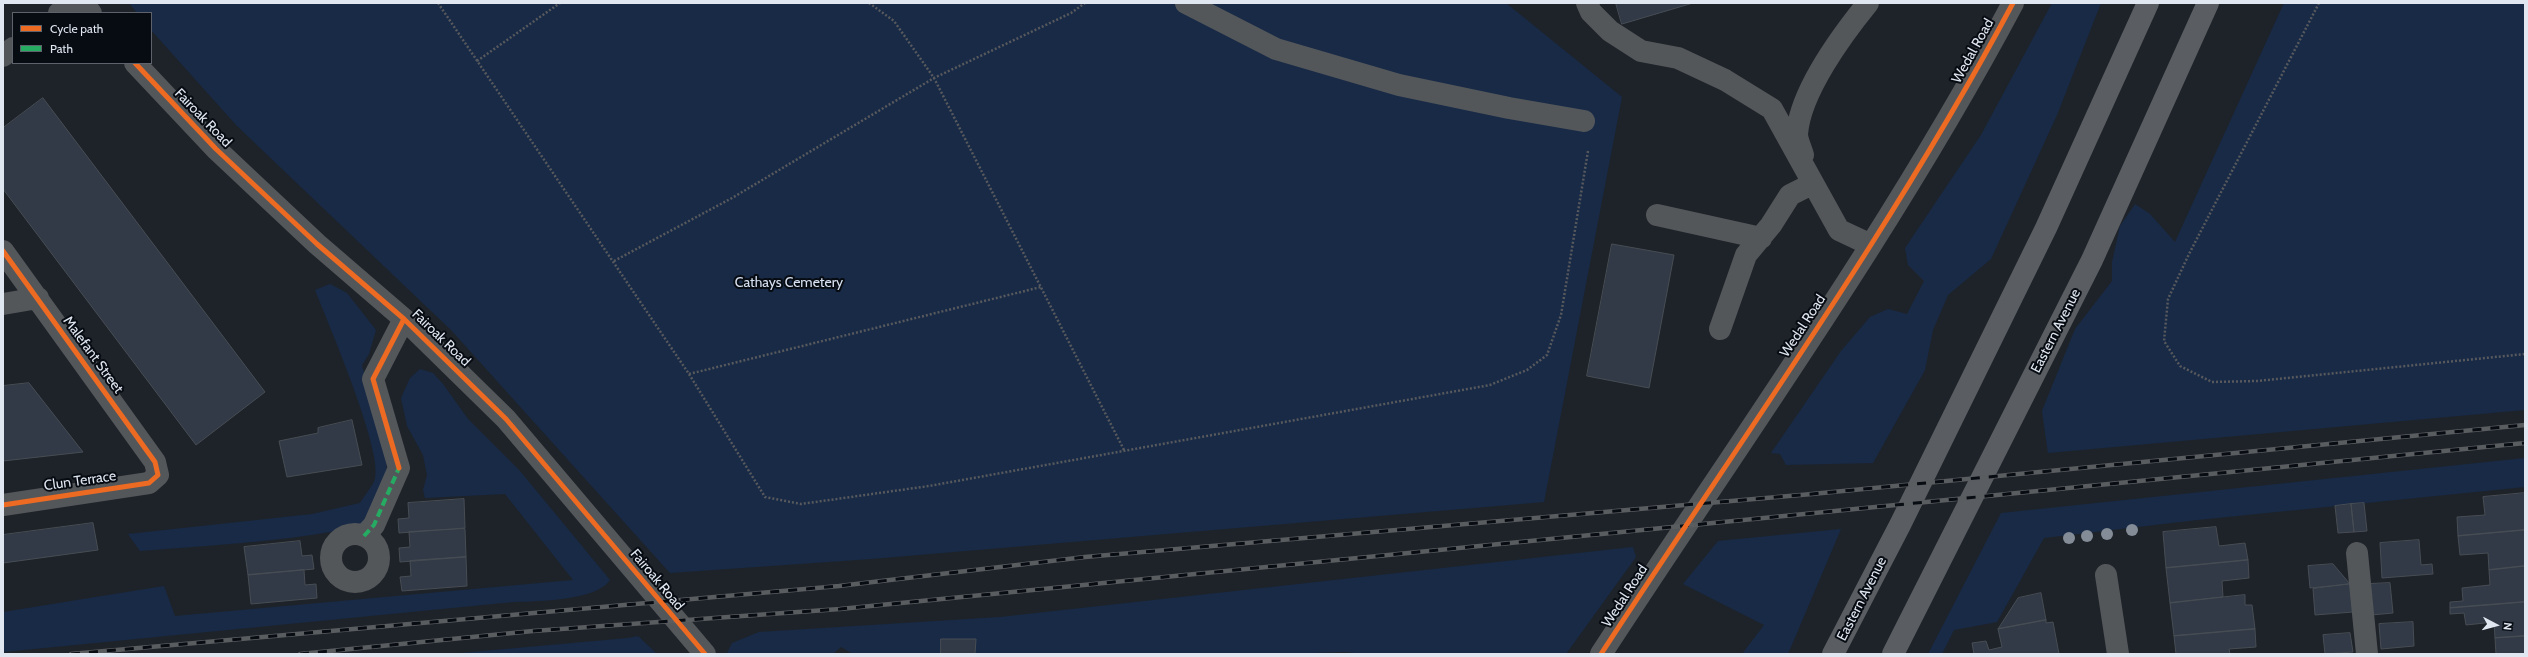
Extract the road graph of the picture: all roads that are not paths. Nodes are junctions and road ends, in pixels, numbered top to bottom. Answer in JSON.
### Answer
{"nodes":[{"id":1,"x":73,"y":3,"type":"edge"},
{"id":2,"x":82,"y":3,"type":"edge"},
{"id":3,"x":1186,"y":3,"type":"edge"},
{"id":4,"x":1587,"y":3,"type":"edge"},
{"id":5,"x":1868,"y":3,"type":"edge"},
{"id":6,"x":2014,"y":3,"type":"edge"},
{"id":7,"x":2148,"y":3,"type":"edge"},
{"id":8,"x":2208,"y":3,"type":"edge"},
{"id":9,"x":60,"y":12,"type":"edge"},
{"id":10,"x":90,"y":12,"type":"edge"},
{"id":11,"x":12,"y":49,"type":"edge"},
{"id":12,"x":3,"y":56,"type":"edge"},
{"id":13,"x":136,"y":64,"type":"edge"},
{"id":14,"x":1584,"y":121,"type":"road end"},
{"id":15,"x":1812,"y":184,"type":"junction"},
{"id":16,"x":1657,"y":215,"type":"dead end"},
{"id":17,"x":1761,"y":238,"type":"junction"},
{"id":18,"x":1871,"y":245,"type":"junction"},
{"id":19,"x":3,"y":251,"type":"edge"},
{"id":20,"x":38,"y":298,"type":"junction"},
{"id":21,"x":3,"y":304,"type":"edge"},
{"id":22,"x":404,"y":319,"type":"junction"},
{"id":23,"x":1720,"y":329,"type":"dead end"},
{"id":24,"x":158,"y":475,"type":"joint"},
{"id":25,"x":3,"y":505,"type":"edge"},
{"id":26,"x":364,"y":536,"type":"dead end"},
{"id":27,"x":2357,"y":553,"type":"dead end"},
{"id":28,"x":2106,"y":574,"type":"dead end"},
{"id":29,"x":704,"y":654,"type":"edge"},
{"id":30,"x":1601,"y":654,"type":"edge"},
{"id":31,"x":1834,"y":654,"type":"edge"},
{"id":32,"x":1893,"y":654,"type":"edge"},
{"id":33,"x":2118,"y":654,"type":"edge"},
{"id":34,"x":2367,"y":654,"type":"edge"}],
"edges":[{"from":1,"to":9,"type":"street"},
{"from":2,"to":10,"type":"street"},
{"from":3,"to":14,"type":"street"},
{"from":4,"to":15,"type":"street"},
{"from":5,"to":15,"type":"street"},
{"from":6,"to":18,"type":"street","name":"Wedal Road"},
{"from":7,"to":31,"type":"highway","name":"Eastern Avenue"},
{"from":8,"to":32,"type":"highway","name":"Eastern Avenue"},
{"from":11,"to":12,"type":"street"},
{"from":13,"to":22,"type":"street","name":"Fairoak Road"},
{"from":15,"to":17,"type":"street"},
{"from":15,"to":18,"type":"street"},
{"from":16,"to":17,"type":"street"},
{"from":17,"to":23,"type":"street"},
{"from":18,"to":30,"type":"street","name":"Wedal Road"},
{"from":19,"to":20,"type":"street","name":"Malefant Street"},
{"from":20,"to":21,"type":"street"},
{"from":20,"to":24,"type":"street","name":"Malefant Street"},
{"from":22,"to":26,"type":"street"},
{"from":22,"to":29,"type":"street","name":"Fairoak Road"},
{"from":24,"to":25,"type":"street","name":"Clun Terrace"},
{"from":27,"to":34,"type":"street"},
{"from":28,"to":33,"type":"street"}]}
